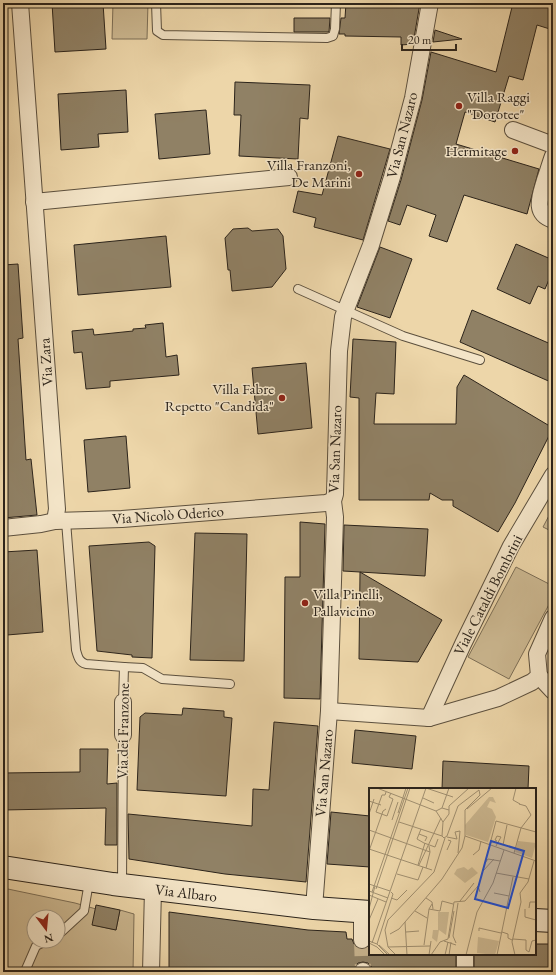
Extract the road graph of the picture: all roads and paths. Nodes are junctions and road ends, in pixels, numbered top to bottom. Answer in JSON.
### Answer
{"nodes":[{"id":1,"x":20,"y":3,"type":"edge"},
{"id":2,"x":156,"y":3,"type":"edge"},
{"id":3,"x":336,"y":3,"type":"edge"},
{"id":4,"x":430,"y":3,"type":"edge"},
{"id":5,"x":513,"y":130,"type":"dead end"},
{"id":6,"x":553,"y":145,"type":"edge"},
{"id":7,"x":553,"y":156,"type":"edge"},
{"id":8,"x":289,"y":177,"type":"dead end"},
{"id":9,"x":34,"y":202,"type":"junction"},
{"id":10,"x":553,"y":220,"type":"edge"},
{"id":11,"x":298,"y":290,"type":"dead end"},
{"id":12,"x":346,"y":309,"type":"junction"},
{"id":13,"x":480,"y":360,"type":"dead end"},
{"id":14,"x":553,"y":475,"type":"edge"},
{"id":15,"x":333,"y":501,"type":"junction"},
{"id":16,"x":60,"y":521,"type":"junction"},
{"id":17,"x":3,"y":528,"type":"edge"},
{"id":18,"x":553,"y":618,"type":"edge"},
{"id":19,"x":124,"y":667,"type":"junction"},
{"id":20,"x":539,"y":676,"type":"junction"},
{"id":21,"x":230,"y":684,"type":"dead end"},
{"id":22,"x":553,"y":691,"type":"edge"},
{"id":23,"x":123,"y":702,"type":"joint"},
{"id":24,"x":329,"y":711,"type":"junction"},
{"id":25,"x":429,"y":718,"type":"junction"},
{"id":26,"x":122,"y":735,"type":"joint"},
{"id":27,"x":3,"y":867,"type":"edge"},
{"id":28,"x":89,"y":881,"type":"junction"},
{"id":29,"x":122,"y":885,"type":"junction"},
{"id":30,"x":153,"y":889,"type":"junction"},
{"id":31,"x":314,"y":908,"type":"junction"},
{"id":32,"x":366,"y":912,"type":"edge"},
{"id":33,"x":536,"y":920,"type":"edge"},
{"id":34,"x":553,"y":921,"type":"edge"},
{"id":35,"x":66,"y":928,"type":"edge"},
{"id":36,"x":362,"y":940,"type":"tunnel mouth"},
{"id":37,"x":35,"y":949,"type":"edge"},
{"id":38,"x":465,"y":955,"type":"edge"},
{"id":39,"x":27,"y":972,"type":"edge"},
{"id":40,"x":151,"y":972,"type":"edge"},
{"id":41,"x":465,"y":972,"type":"edge"}],
"edges":[{"from":1,"to":9,"type":"street","name":"Via Zara"},
{"from":2,"to":3,"type":"lane"},
{"from":4,"to":12,"type":"street","name":"Via San Nazaro"},
{"from":5,"to":6,"type":"street"},
{"from":7,"to":10,"type":"street"},
{"from":8,"to":9,"type":"street"},
{"from":9,"to":16,"type":"street","name":"Via Zara"},
{"from":11,"to":12,"type":"lane"},
{"from":12,"to":13,"type":"lane"},
{"from":12,"to":15,"type":"street","name":"Via San Nazaro"},
{"from":14,"to":25,"type":"street","name":"Viale Cataldi Bombrini"},
{"from":15,"to":16,"type":"street","name":"Via Nicolò Oderico"},
{"from":15,"to":24,"type":"street","name":"Via San Nazaro"},
{"from":16,"to":17,"type":"street","name":"Via Nicolò Oderico"},
{"from":16,"to":19,"type":"lane","name":"Via dei Franzone"},
{"from":18,"to":20,"type":"street"},
{"from":19,"to":21,"type":"lane"},
{"from":19,"to":23,"type":"lane","name":"Via dei Franzone"},
{"from":20,"to":22,"type":"street"},
{"from":20,"to":25,"type":"street"},
{"from":23,"to":26,"type":"street","name":"Via dei Franzone"},
{"from":24,"to":25,"type":"street"},
{"from":24,"to":31,"type":"street","name":"Via San Nazaro"},
{"from":26,"to":29,"type":"lane","name":"Via dei Franzone"},
{"from":27,"to":28,"type":"main road","name":"Via Albaro"},
{"from":28,"to":29,"type":"main road","name":"Via Albaro"},
{"from":28,"to":35,"type":"lane"},
{"from":29,"to":30,"type":"main road","name":"Via Albaro"},
{"from":30,"to":31,"type":"main road","name":"Via Albaro"},
{"from":30,"to":40,"type":"street"},
{"from":31,"to":32,"type":"main road","name":"Via Albaro"},
{"from":32,"to":36,"type":"street"},
{"from":33,"to":34,"type":"main road"},
{"from":37,"to":39,"type":"lane"},
{"from":38,"to":41,"type":"street"}]}
